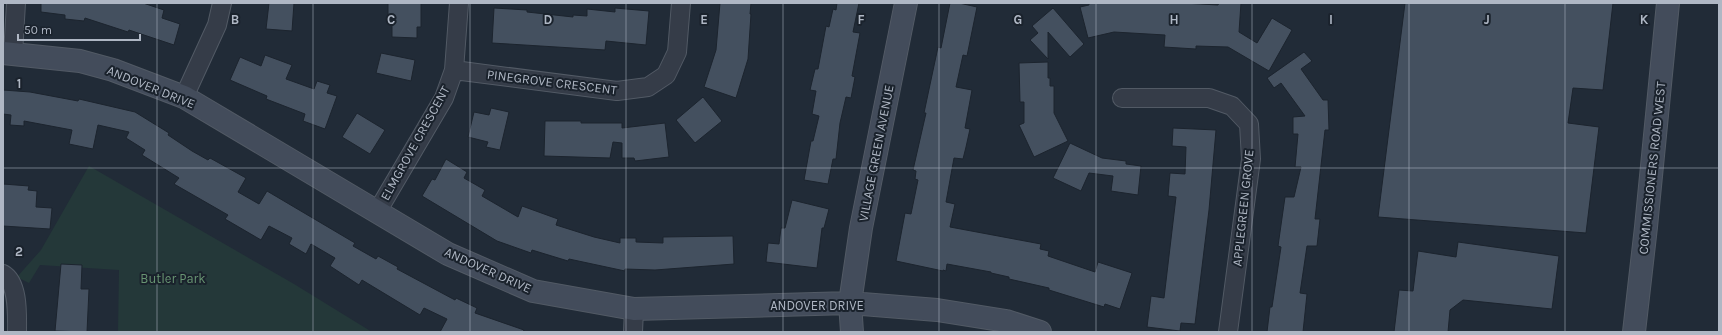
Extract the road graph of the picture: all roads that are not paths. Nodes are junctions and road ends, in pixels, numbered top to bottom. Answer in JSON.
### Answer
{"nodes":[{"id":1,"x":16,"y":3,"type":"edge"},
{"id":2,"x":222,"y":3,"type":"edge"},
{"id":3,"x":459,"y":3,"type":"edge"},
{"id":4,"x":681,"y":3,"type":"edge"},
{"id":5,"x":906,"y":3,"type":"edge"},
{"id":6,"x":1668,"y":3,"type":"edge"},
{"id":7,"x":8,"y":54,"type":"edge"},
{"id":8,"x":454,"y":70,"type":"junction"},
{"id":9,"x":184,"y":98,"type":"junction"},
{"id":10,"x":1122,"y":98,"type":"dead end"},
{"id":11,"x":377,"y":212,"type":"junction"},
{"id":12,"x":3,"y":274,"type":"edge"},
{"id":13,"x":850,"y":303,"type":"junction"},
{"id":14,"x":634,"y":309,"type":"junction"},
{"id":15,"x":17,"y":332,"type":"edge"},
{"id":16,"x":633,"y":332,"type":"edge"},
{"id":17,"x":852,"y":332,"type":"edge"},
{"id":18,"x":1040,"y":332,"type":"edge"},
{"id":19,"x":1228,"y":332,"type":"edge"},
{"id":20,"x":1634,"y":332,"type":"edge"}],
"edges":[{"from":1,"to":7,"type":"street"},
{"from":2,"to":9,"type":"street"},
{"from":3,"to":8,"type":"street","name":"ELMGROVE CRESCENT"},
{"from":4,"to":8,"type":"street","name":"PINEGROVE CRESCENT"},
{"from":5,"to":13,"type":"street","name":"VILLAGE GREEN AVENUE"},
{"from":6,"to":20,"type":"street","name":"COMMISSIONERS ROAD WEST"},
{"from":7,"to":9,"type":"street","name":"ANDOVER DRIVE"},
{"from":8,"to":11,"type":"street","name":"ELMGROVE CRESCENT"},
{"from":9,"to":11,"type":"street","name":"ANDOVER DRIVE"},
{"from":10,"to":19,"type":"street","name":"APPLEGREEN GROVE"},
{"from":11,"to":14,"type":"street","name":"ANDOVER DRIVE"},
{"from":12,"to":15,"type":"street"},
{"from":13,"to":14,"type":"street","name":"ANDOVER DRIVE"},
{"from":13,"to":17,"type":"street","name":"VILLAGE GREEN AVENUE"},
{"from":13,"to":18,"type":"street","name":"ANDOVER DRIVE"},
{"from":14,"to":16,"type":"street"}]}
